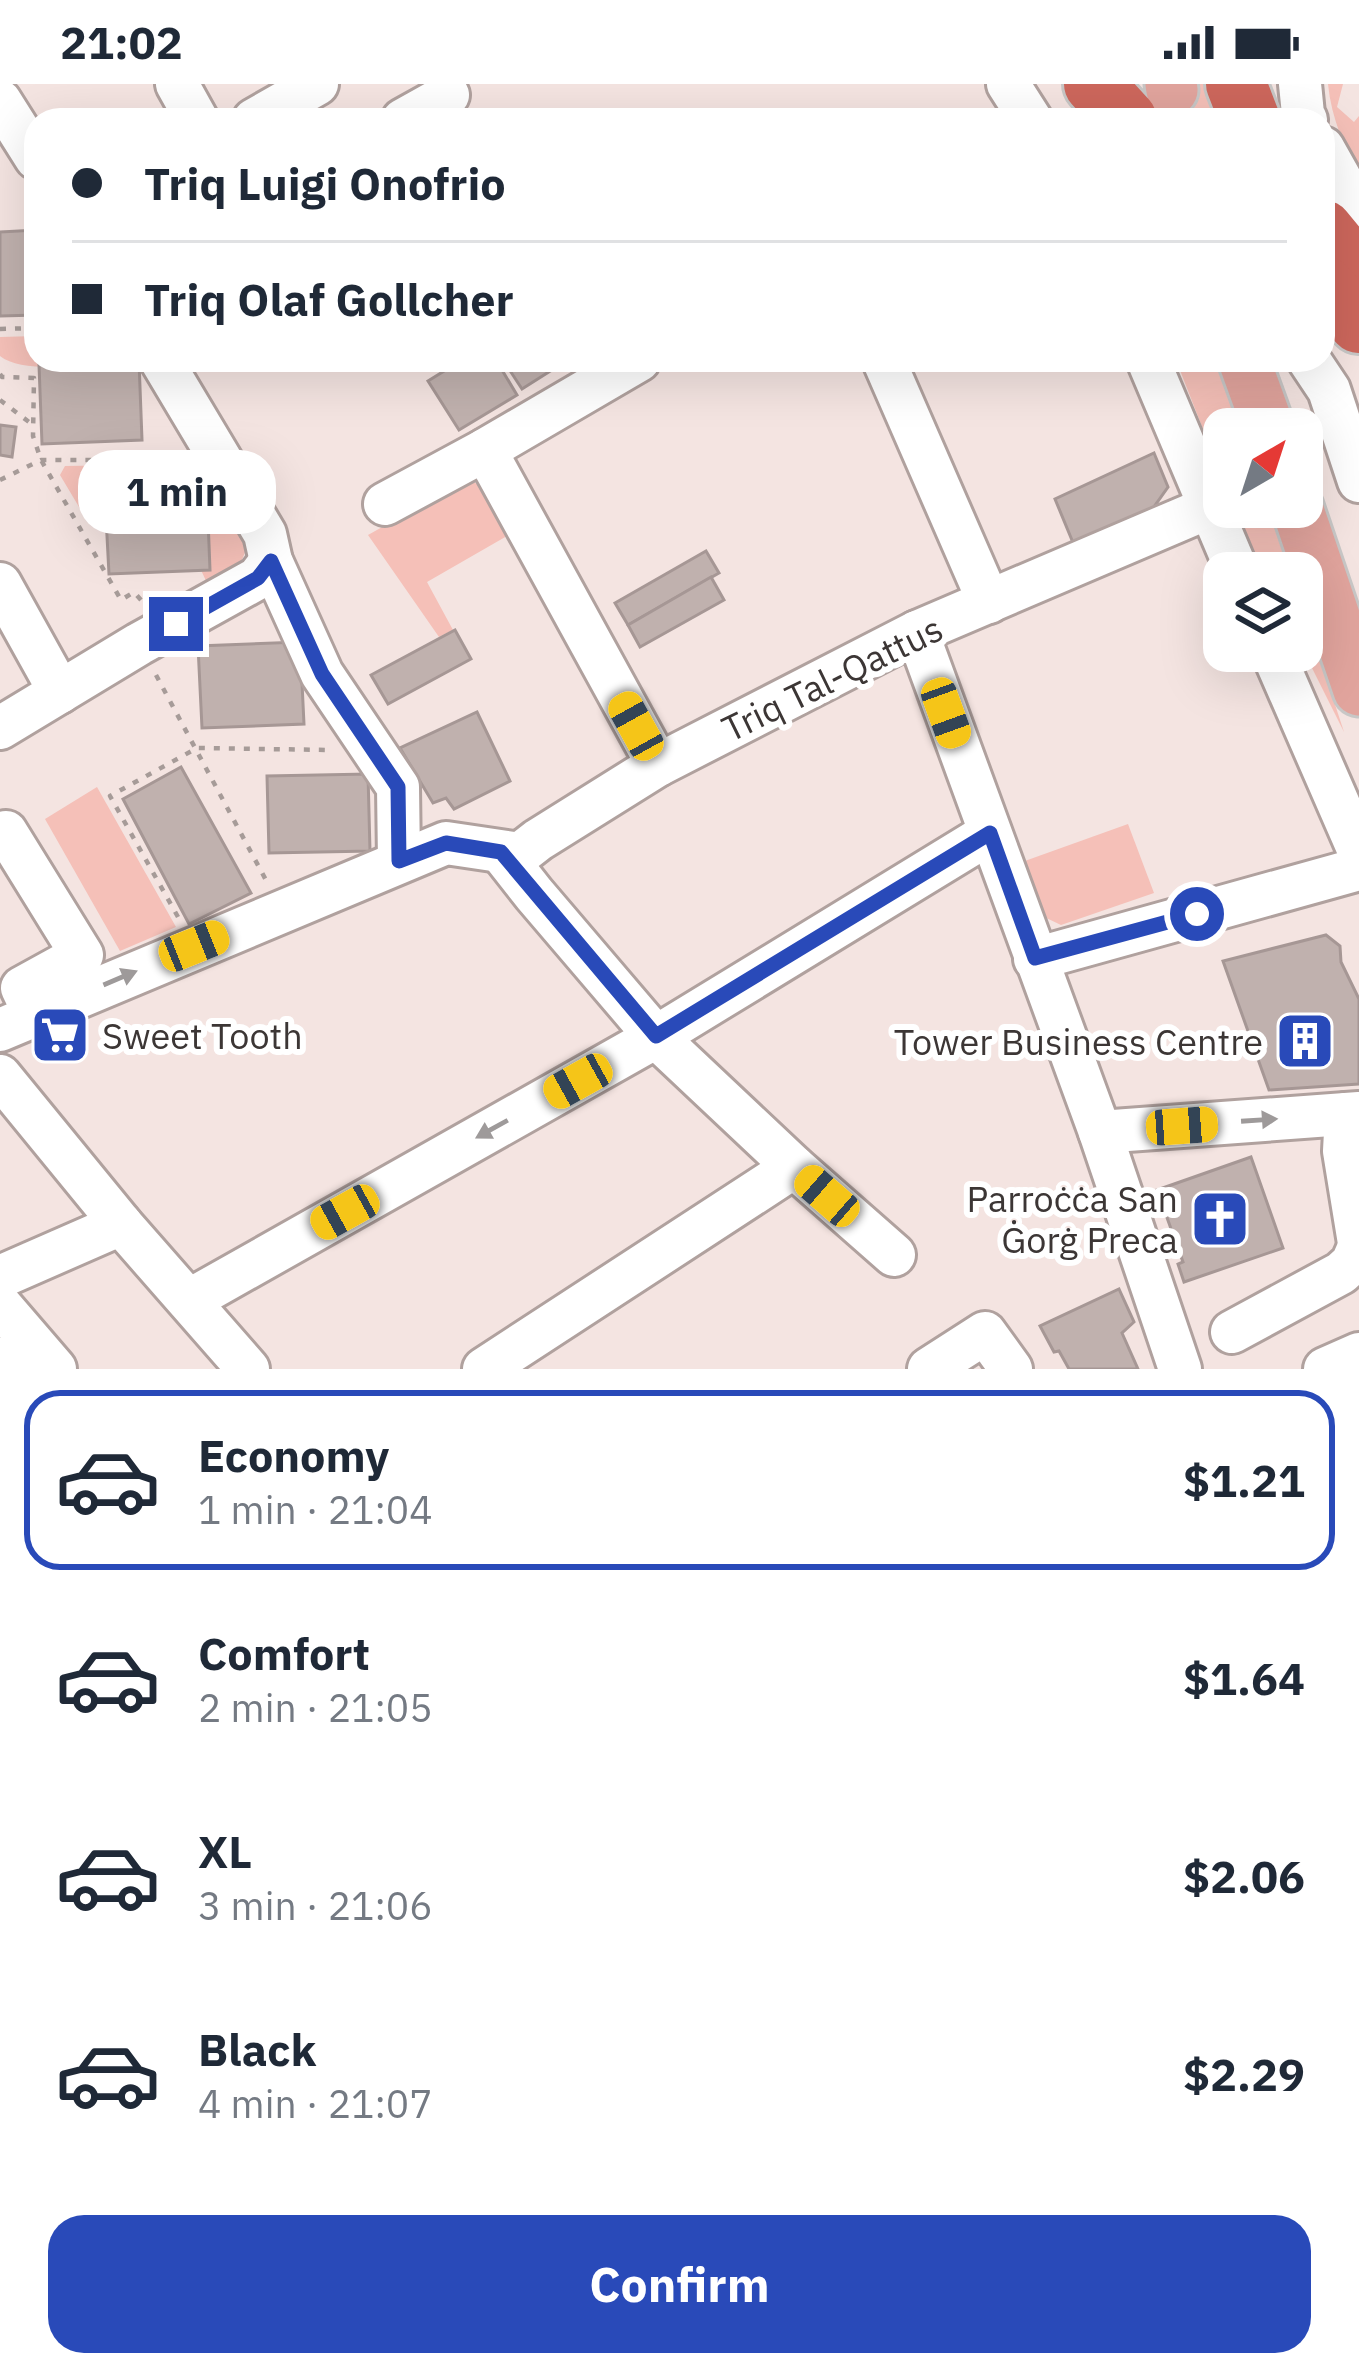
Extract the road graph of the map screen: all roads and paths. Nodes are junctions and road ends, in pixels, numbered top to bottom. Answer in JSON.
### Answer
{"nodes":[{"id":1,"x":317,"y":84,"type":"edge"},
{"id":2,"x":0,"y":99,"type":"edge"},
{"id":3,"x":275,"y":108,"type":"edge"},
{"id":4,"x":24,"y":138,"type":"edge"},
{"id":5,"x":1335,"y":169,"type":"edge"},
{"id":6,"x":1359,"y":212,"type":"edge"},
{"id":7,"x":1335,"y":245,"type":"edge"},
{"id":8,"x":1359,"y":274,"type":"edge"},
{"id":9,"x":1335,"y":298,"type":"edge"},
{"id":10,"x":1359,"y":323,"type":"edge"},
{"id":11,"x":1335,"y":344,"type":"edge"},
{"id":12,"x":1359,"y":368,"type":"edge"},
{"id":13,"x":168,"y":372,"type":"edge"},
{"id":14,"x":604,"y":372,"type":"edge"},
{"id":15,"x":889,"y":372,"type":"edge"},
{"id":16,"x":1153,"y":372,"type":"edge"},
{"id":17,"x":1248,"y":372,"type":"edge"},
{"id":18,"x":1317,"y":372,"type":"edge"},
{"id":19,"x":0,"y":374,"type":"edge"},
{"id":20,"x":0,"y":400,"type":"edge"},
{"id":21,"x":1261,"y":408,"type":"edge"},
{"id":22,"x":34,"y":425,"type":"junction"},
{"id":23,"x":485,"y":450,"type":"junction"},
{"id":24,"x":40,"y":460,"type":"junction"},
{"id":25,"x":222,"y":460,"type":"junction"},
{"id":26,"x":0,"y":480,"type":"edge"},
{"id":27,"x":1359,"y":481,"type":"edge"},
{"id":28,"x":1203,"y":490,"type":"edge"},
{"id":29,"x":385,"y":504,"type":"dead end"},
{"id":30,"x":1203,"y":510,"type":"edge"},
{"id":31,"x":1305,"y":528,"type":"edge"},
{"id":32,"x":271,"y":561,"type":"junction"},
{"id":33,"x":0,"y":584,"type":"edge"},
{"id":34,"x":141,"y":600,"type":"dead end"},
{"id":35,"x":989,"y":602,"type":"junction"},
{"id":36,"x":917,"y":632,"type":"junction"},
{"id":37,"x":139,"y":644,"type":"junction"},
{"id":38,"x":1281,"y":672,"type":"edge"},
{"id":39,"x":1359,"y":690,"type":"edge"},
{"id":40,"x":60,"y":692,"type":"junction"},
{"id":41,"x":0,"y":728,"type":"edge"},
{"id":42,"x":197,"y":748,"type":"junction"},
{"id":43,"x":374,"y":751,"type":"junction"},
{"id":44,"x":658,"y":765,"type":"junction"},
{"id":45,"x":6,"y":832,"type":"dead end"},
{"id":46,"x":990,"y":833,"type":"junction"},
{"id":47,"x":1359,"y":851,"type":"edge"},
{"id":48,"x":501,"y":852,"type":"junction"},
{"id":49,"x":399,"y":861,"type":"junction"},
{"id":50,"x":1359,"y":869,"type":"edge"},
{"id":51,"x":174,"y":910,"type":"dead end"},
{"id":52,"x":282,"y":911,"type":"junction"},
{"id":53,"x":1035,"y":958,"type":"junction"},
{"id":54,"x":12,"y":1018,"type":"edge"},
{"id":55,"x":656,"y":1036,"type":"junction"},
{"id":56,"x":0,"y":1076,"type":"edge"},
{"id":57,"x":1352,"y":1113,"type":"edge"},
{"id":58,"x":1100,"y":1132,"type":"junction"},
{"id":59,"x":794,"y":1167,"type":"junction"},
{"id":60,"x":121,"y":1224,"type":"junction"},
{"id":61,"x":1359,"y":1245,"type":"edge"},
{"id":62,"x":894,"y":1255,"type":"dead end"},
{"id":63,"x":0,"y":1277,"type":"edge"},
{"id":64,"x":190,"y":1300,"type":"junction"},
{"id":65,"x":0,"y":1305,"type":"edge"},
{"id":66,"x":1232,"y":1332,"type":"dead end"},
{"id":67,"x":1359,"y":1354,"type":"edge"},
{"id":68,"x":0,"y":1359,"type":"edge"},
{"id":69,"x":9,"y":1369,"type":"edge"},
{"id":70,"x":55,"y":1369,"type":"edge"},
{"id":71,"x":248,"y":1369,"type":"edge"},
{"id":72,"x":484,"y":1369,"type":"edge"},
{"id":73,"x":929,"y":1369,"type":"edge"},
{"id":74,"x":1011,"y":1369,"type":"edge"},
{"id":75,"x":1180,"y":1369,"type":"edge"},
{"id":76,"x":1325,"y":1369,"type":"edge"}],
"edges":[{"from":1,"to":3,"type":"street"},
{"from":2,"to":4,"type":"street"},
{"from":5,"to":6,"type":"street"},
{"from":7,"to":8,"type":"highway"},
{"from":9,"to":10,"type":"highway"},
{"from":11,"to":12,"type":"highway"},
{"from":13,"to":25,"type":"street"},
{"from":14,"to":23,"type":"street"},
{"from":15,"to":35,"type":"street"},
{"from":16,"to":28,"type":"street"},
{"from":17,"to":21,"type":"main road"},
{"from":18,"to":27,"type":"street"},
{"from":19,"to":22,"type":"path"},
{"from":20,"to":22,"type":"path"},
{"from":22,"to":24,"type":"path"},
{"from":23,"to":29,"type":"street"},
{"from":23,"to":44,"type":"street"},
{"from":24,"to":25,"type":"path"},
{"from":24,"to":26,"type":"path"},
{"from":24,"to":34,"type":"path"},
{"from":25,"to":32,"type":"street"},
{"from":30,"to":35,"type":"street","name":"Triq Tal-Qattus"},
{"from":31,"to":39,"type":"main road"},
{"from":32,"to":37,"type":"street"},
{"from":32,"to":43,"type":"street"},
{"from":33,"to":40,"type":"street"},
{"from":35,"to":36,"type":"street","name":"Triq Tal-Qattus"},
{"from":36,"to":44,"type":"street","name":"Triq Tal-Qattus"},
{"from":36,"to":46,"type":"street"},
{"from":37,"to":40,"type":"street"},
{"from":37,"to":42,"type":"path"},
{"from":38,"to":47,"type":"street"},
{"from":40,"to":41,"type":"street"},
{"from":42,"to":43,"type":"path"},
{"from":42,"to":51,"type":"path"},
{"from":42,"to":52,"type":"path"},
{"from":43,"to":49,"type":"street"},
{"from":44,"to":48,"type":"street","name":"Triq Tal-Qattus"},
{"from":45,"to":54,"type":"street"},
{"from":46,"to":53,"type":"street"},
{"from":46,"to":55,"type":"street"},
{"from":48,"to":49,"type":"street","name":"Triq Tal-Qattus"},
{"from":48,"to":55,"type":"street"},
{"from":49,"to":52,"type":"street","name":"Triq Tal-Qattus"},
{"from":50,"to":53,"type":"street"},
{"from":54,"to":52,"type":"street","name":"Triq Tal-Qattus","one_way":true},
{"from":53,"to":58,"type":"street"},
{"from":55,"to":59,"type":"street"},
{"from":55,"to":64,"type":"street","one_way":true},
{"from":56,"to":60,"type":"street"},
{"from":58,"to":57,"type":"street","one_way":true},
{"from":57,"to":61,"type":"street"},
{"from":58,"to":75,"type":"street"},
{"from":59,"to":62,"type":"street"},
{"from":59,"to":72,"type":"street"},
{"from":60,"to":63,"type":"street"},
{"from":60,"to":64,"type":"street"},
{"from":61,"to":66,"type":"street"},
{"from":64,"to":71,"type":"street"},
{"from":65,"to":70,"type":"street"},
{"from":67,"to":76,"type":"street"},
{"from":68,"to":69,"type":"street"},
{"from":73,"to":74,"type":"street"}]}
